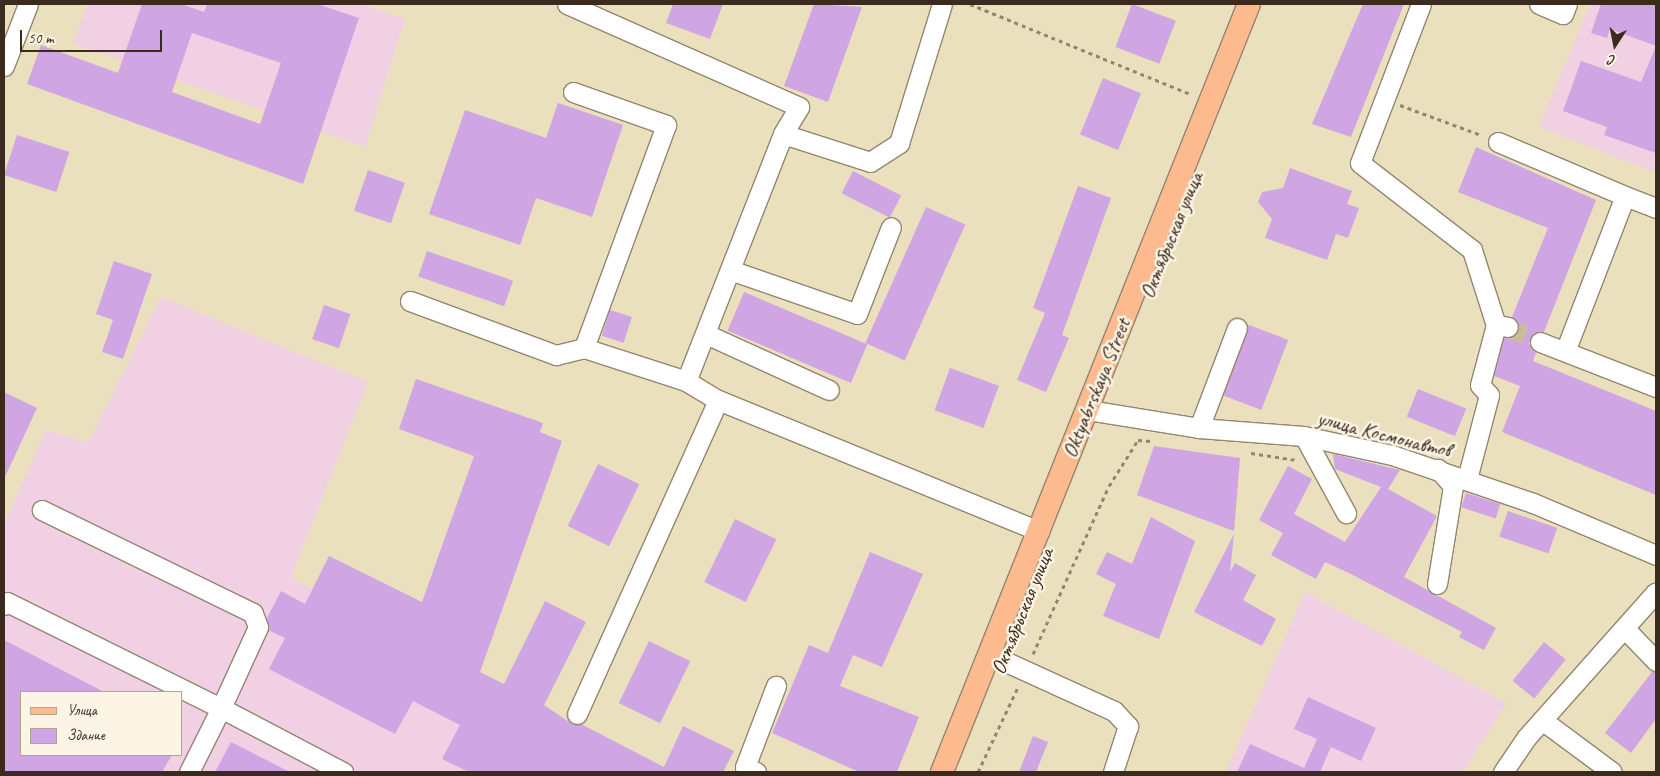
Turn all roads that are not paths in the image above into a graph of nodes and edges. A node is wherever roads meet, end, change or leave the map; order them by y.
1 (28, 4) edge
2 (567, 4) edge
3 (942, 4) edge
4 (1248, 4) edge
5 (1263, 4) edge
6 (1421, 4) edge
7 (1539, 4) edge
8 (1567, 4) edge
9 (4, 66) edge
10 (573, 92) dead end
11 (783, 134) junction
12 (1498, 142) road end
13 (1625, 196) junction
14 (1656, 208) edge
15 (891, 227) dead end
16 (730, 270) junction
17 (410, 300) dead end
18 (1237, 328) dead end
19 (706, 334) junction
20 (1540, 342) tunnel mouth
21 (584, 348) junction
22 (1566, 349) junction
23 (686, 381) junction
24 (1656, 387) edge
25 (830, 390) dead end
26 (718, 400) junction
27 (1094, 411) junction
28 (1199, 428) junction
29 (1304, 436) junction
30 (1438, 469) junction
31 (1467, 479) junction
32 (42, 510) dead end
33 (1346, 513) dead end
34 (1039, 531) junction
35 (1656, 555) edge
36 (1437, 584) dead end
37 (1656, 592) edge
38 (4, 605) edge
39 (1625, 629) junction
40 (1002, 660) junction
41 (1656, 661) edge
42 (776, 686) dead end
43 (220, 708) junction
44 (577, 714) dead end
45 (1542, 720) junction
46 (189, 772) edge
47 (343, 772) edge
48 (756, 772) edge
49 (942, 772) edge
50 (957, 772) edge
51 (1112, 772) edge
52 (1503, 772) edge
53 (1612, 772) edge

1 - 9 street
2 - 11 street
3 - 11 street
4 - 27 main road, Oktyabrskaya Street
5 - 27 main road, Октябрьская улица
6 - 31 street
7 - 8 street
10 - 21 street
11 - 16 street
12 - 13 street
13 - 14 street
13 - 22 street
15 - 16 street
16 - 19 street
17 - 21 street
18 - 28 street
19 - 23 street
19 - 25 street
20 - 22 street
21 - 23 street
22 - 24 street
23 - 26 street
26 - 34 street
26 - 44 street
27 - 28 street, улица Космонавтов
27 - 34 main road, Oktyabrskaya Street
27 - 40 main road, Октябрьская улица
28 - 29 street, улица Космонавтов
29 - 30 street, улица Космонавтов
29 - 33 street
30 - 31 street, улица Космонавтов
30 - 36 street
31 - 35 street, улица Космонавтов
32 - 43 street
34 - 49 main road, Oktyabrskaya Street
37 - 39 street
38 - 43 street
39 - 41 street
39 - 45 street
40 - 50 main road, Октябрьская улица
40 - 51 street
42 - 48 street
43 - 46 street
43 - 47 street
45 - 52 street
45 - 53 street

